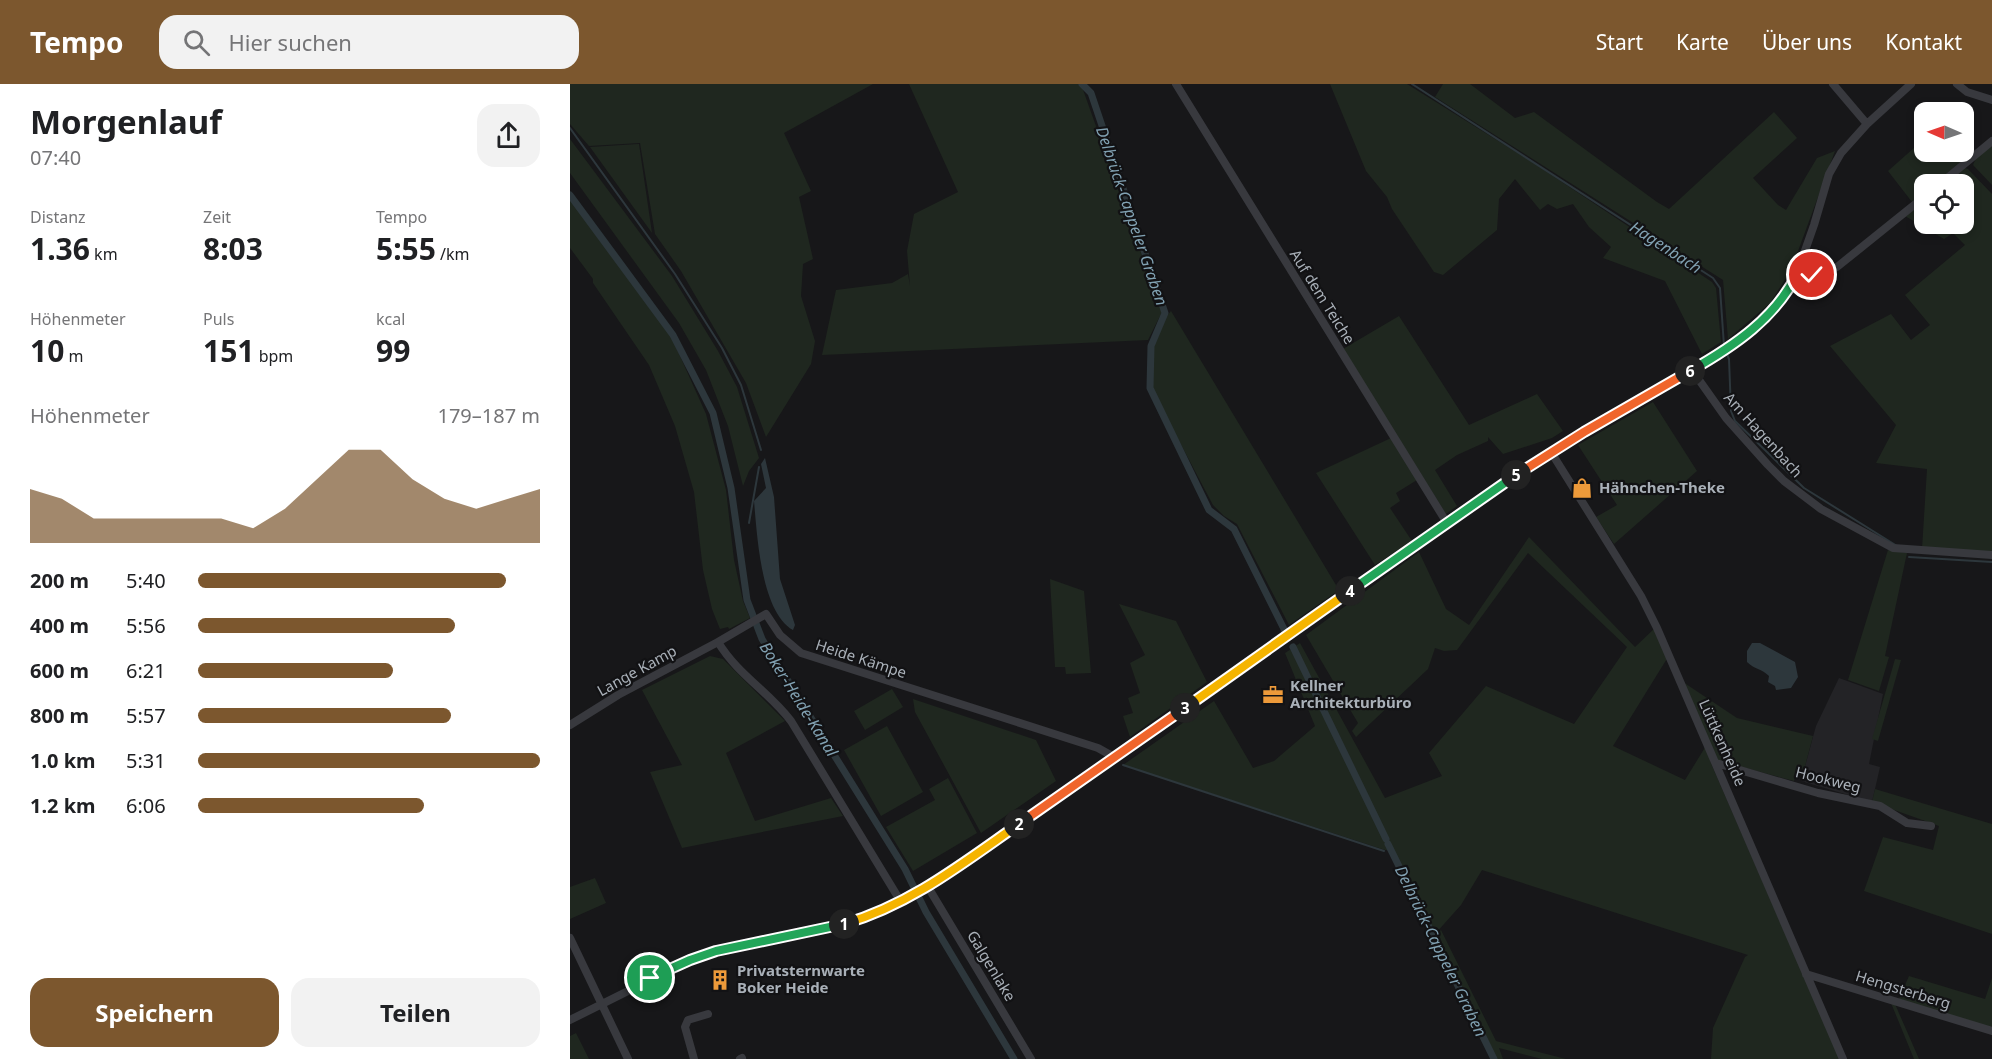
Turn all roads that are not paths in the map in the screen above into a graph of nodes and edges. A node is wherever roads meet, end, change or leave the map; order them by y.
1 (1176, 84) edge
2 (1833, 84) edge
3 (1911, 84) edge
4 (1957, 84) edge
5 (1992, 100) edge
6 (1867, 124) junction
7 (1992, 141) edge
8 (1952, 174) edge
9 (1914, 205) edge
10 (1798, 272) junction
11 (1692, 370) junction
12 (1551, 452) junction
13 (1447, 523) junction
14 (1992, 555) edge
15 (718, 642) junction
16 (570, 725) edge
17 (1114, 757) junction
18 (1716, 763) junction
19 (1931, 826) dead end
20 (928, 887) junction
21 (901, 902) junction
22 (570, 938) edge
23 (1806, 974) junction
24 (603, 1004) junction
25 (708, 1014) dead end
26 (570, 1020) edge
27 (1992, 1031) edge
28 (628, 1059) edge
29 (694, 1059) edge
30 (1031, 1059) edge
31 (1843, 1059) edge

1 - 13 street, Auf dem Teiche
2 - 6 street
3 - 6 street
4 - 5 street
6 - 10 street
7 - 8 street
9 - 10 street
10 - 11 street
11 - 12 street
11 - 14 street, Am Hagenbach
12 - 13 street
12 - 18 street, Lüttkenheide
13 - 17 street
15 - 16 street, Lange Kamp
15 - 17 street, Heide Kämpe
15 - 21 street
17 - 20 street
18 - 19 street, Hookweg
18 - 23 street, Lüttkenheide
20 - 21 street
20 - 30 street, Galgenlake
21 - 24 street
22 - 24 street
23 - 27 street, Hengsterberg
23 - 31 street, Lüttkenheide
24 - 26 street
24 - 28 street
25 - 29 street

